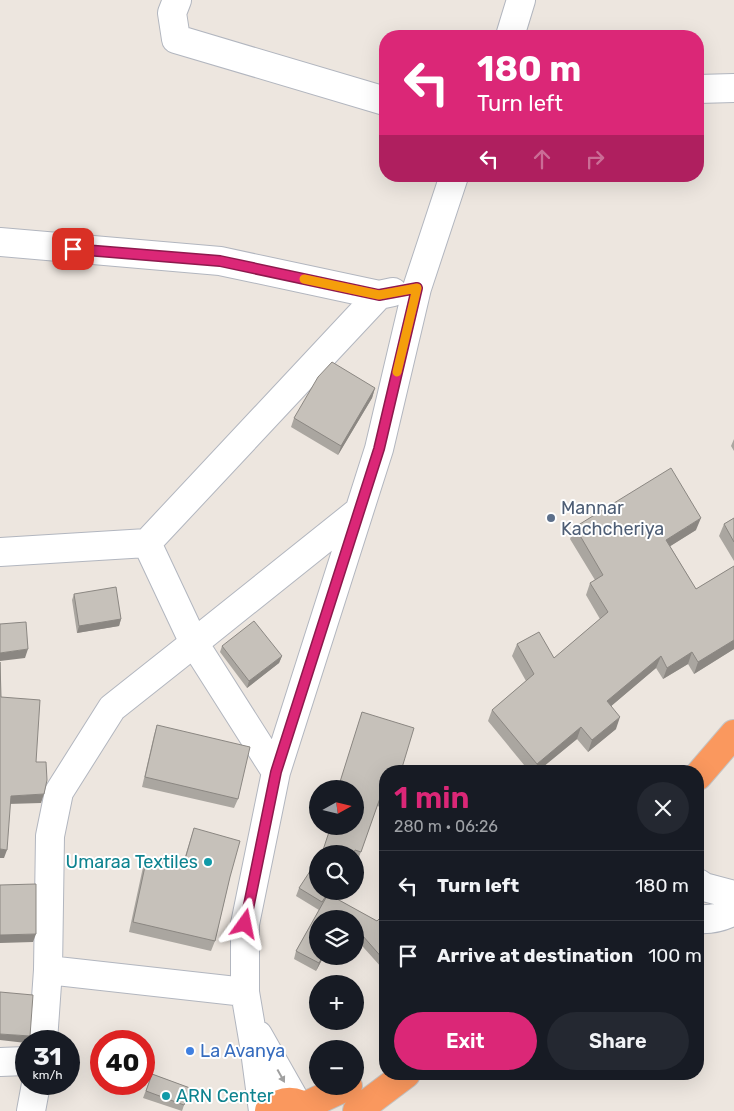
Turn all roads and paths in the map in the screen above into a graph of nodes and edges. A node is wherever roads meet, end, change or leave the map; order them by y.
1 (177, 0) edge
2 (521, 0) edge
3 (512, 30) edge
4 (734, 88) edge
5 (704, 89) edge
6 (379, 99) edge
7 (452, 182) edge
8 (0, 242) edge
9 (417, 288) junction
10 (379, 295) junction
11 (359, 511) junction
12 (146, 543) junction
13 (0, 552) edge
14 (194, 643) junction
15 (734, 734) edge
16 (704, 769) edge
17 (276, 772) junction
18 (704, 887) edge
19 (734, 895) edge
20 (734, 910) edge
21 (704, 919) edge
22 (48, 970) junction
23 (244, 992) junction
24 (250, 1020) junction
25 (44, 1030) edge
26 (15, 1061) edge
27 (0, 1062) edge
28 (379, 1073) edge
29 (364, 1079) edge
30 (398, 1080) edge
31 (34, 1095) edge
32 (328, 1095) edge
33 (304, 1106) edge
34 (31, 1111) edge
35 (248, 1111) edge
36 (262, 1111) edge
37 (269, 1111) edge
38 (357, 1111) edge

1 - 6 street
2 - 3 street
4 - 5 street
7 - 9 street
8 - 10 street
9 - 10 street
9 - 11 street
10 - 12 street
11 - 14 street
11 - 17 street
12 - 13 street
12 - 14 street
14 - 17 street
14 - 22 street
15 - 16 highway
17 - 23 street
18 - 19 street
20 - 21 street
22 - 23 street
22 - 25 street
23 - 24 street
24 -> 33 street
24 - 35 street
24 - 36 street
26 - 27 street
28 - 29 highway
30 - 38 highway
31 - 34 street
32 - 33 highway
33 - 37 highway

